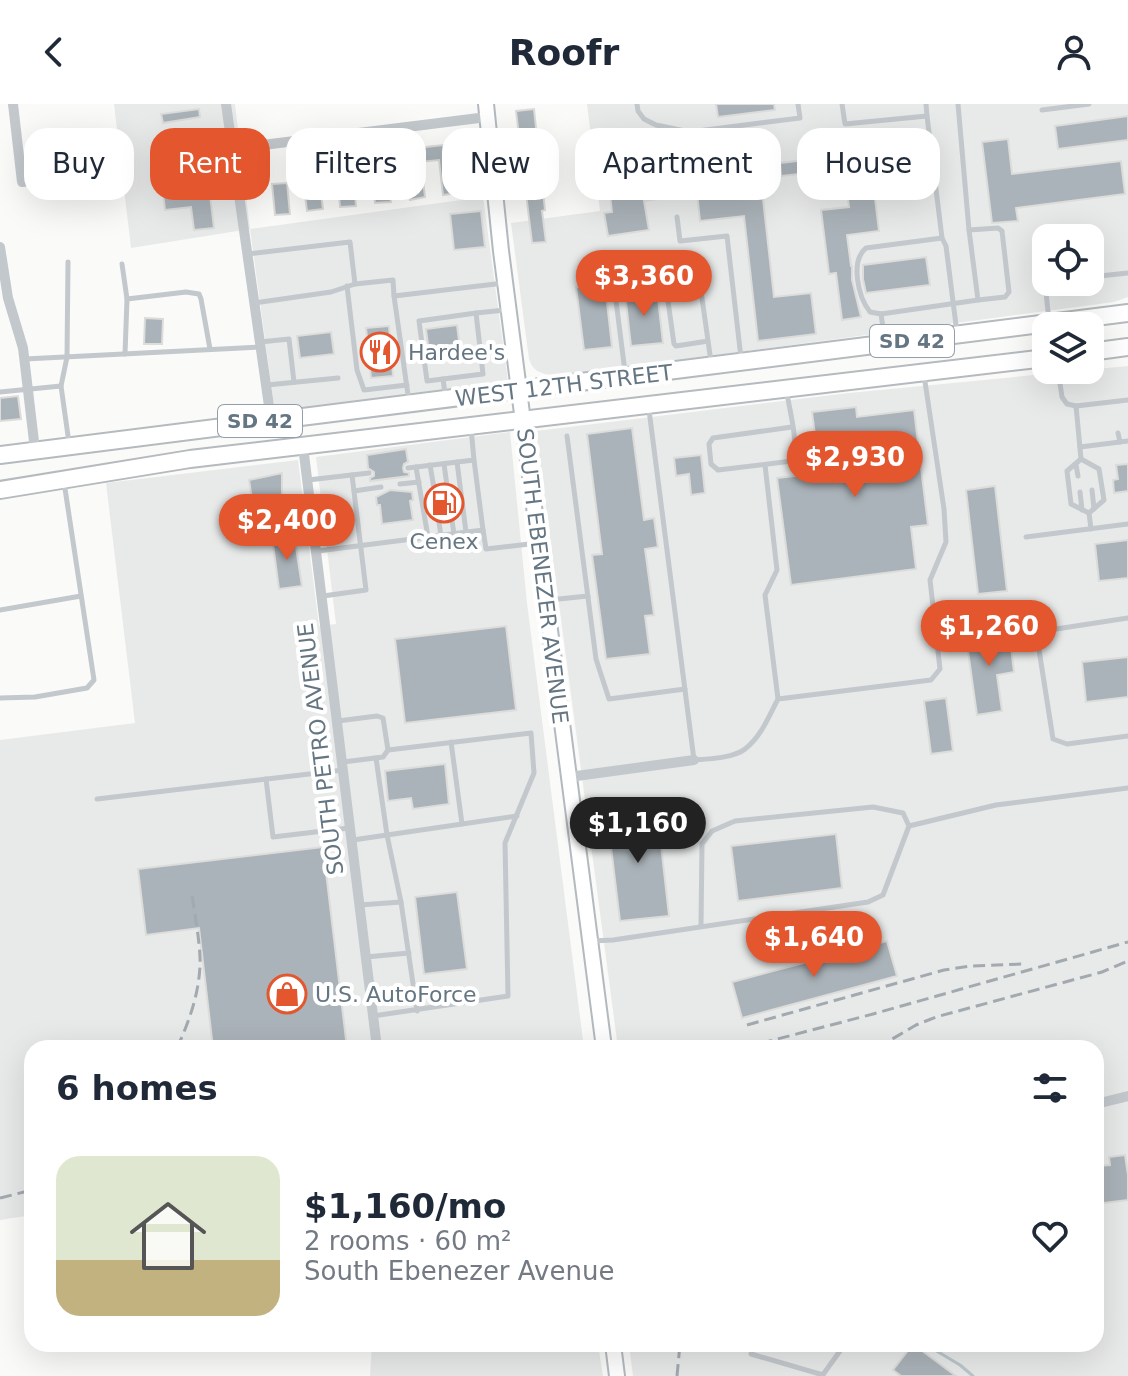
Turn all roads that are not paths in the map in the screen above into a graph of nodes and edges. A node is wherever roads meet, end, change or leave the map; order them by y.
1 (13, 104) edge
2 (226, 104) edge
3 (637, 104) edge
4 (798, 104) edge
5 (842, 104) edge
6 (926, 104) edge
7 (958, 104) edge
8 (1089, 104) edge
9 (486, 110) edge
10 (1042, 110) dead end
11 (927, 116) junction
12 (229, 128) edge
13 (270, 143) edge
14 (24, 182) edge
15 (239, 200) edge
16 (677, 217) dead end
17 (969, 230) junction
18 (942, 238) junction
19 (0, 247) edge
20 (247, 254) junction
21 (650, 257) dead end
22 (68, 262) dead end
23 (122, 264) dead end
24 (1128, 273) edge
25 (1104, 276) edge
26 (505, 283) junction
27 (355, 284) junction
28 (347, 286) junction
29 (394, 296) junction
30 (127, 299) junction
31 (978, 300) junction
32 (254, 303) junction
33 (953, 304) junction
34 (1128, 307) edge
35 (509, 310) junction
36 (476, 313) junction
37 (1128, 313) edge
38 (881, 314) junction
39 (1104, 315) edge
40 (1104, 316) edge
41 (1032, 325) edge
42 (958, 335) junction
43 (708, 341) junction
44 (260, 344) junction
45 (885, 345) junction
46 (210, 349) junction
47 (1128, 350) edge
48 (1104, 352) edge
49 (125, 354) junction
50 (67, 357) junction
51 (24, 359) junction
52 (1032, 360) edge
53 (741, 363) junction
54 (711, 367) junction
55 (924, 373) junction
56 (626, 377) junction
57 (338, 378) dead end
58 (443, 379) junction
59 (294, 382) junction
60 (1060, 384) edge
61 (266, 385) junction
62 (407, 385) junction
63 (61, 386) junction
64 (787, 388) junction
65 (28, 389) junction
66 (364, 390) junction
67 (520, 390) junction
68 (0, 392) edge
69 (445, 399) junction
70 (1128, 400) edge
71 (409, 403) junction
72 (649, 405) junction
73 (1076, 406) junction
74 (367, 408) junction
75 (271, 420) junction
76 (523, 420) junction
77 (470, 426) junction
78 (792, 427) junction
79 (1118, 433) dead end
80 (567, 436) dead end
81 (1128, 441) edge
82 (1120, 442) junction
83 (69, 445) junction
84 (303, 446) junction
85 (1080, 447) junction
86 (35, 450) junction
87 (0, 455) edge
88 (474, 460) junction
89 (457, 462) junction
90 (1079, 462) junction
91 (1088, 463) junction
92 (444, 464) junction
93 (765, 464) junction
94 (430, 465) junction
95 (416, 467) junction
96 (408, 468) dead end
97 (369, 473) dead end
98 (1090, 474) dead end
99 (352, 475) junction
100 (1078, 476) dead end
101 (63, 480) junction
102 (307, 480) junction
103 (419, 482) junction
104 (400, 484) dead end
105 (381, 487) dead end
106 (0, 490) edge
107 (1092, 490) dead end
108 (354, 491) junction
109 (1080, 492) dead end
110 (448, 493) dead end
111 (435, 494) dead end
112 (450, 507) dead end
113 (437, 509) dead end
114 (1088, 511) junction
115 (1128, 524) edge
116 (1091, 529) junction
117 (483, 530) junction
118 (466, 532) junction
119 (454, 534) junction
120 (441, 536) junction
121 (428, 537) junction
122 (1026, 537) dead end
123 (539, 542) junction
124 (361, 546) junction
125 (317, 552) junction
126 (81, 596) junction
127 (322, 596) junction
128 (588, 596) junction
129 (547, 600) junction
130 (0, 610) edge
131 (1128, 618) edge
132 (685, 689) junction
133 (0, 698) edge
134 (778, 699) junction
135 (337, 721) junction
136 (1128, 736) edge
137 (451, 742) junction
138 (388, 750) junction
139 (376, 758) junction
140 (694, 760) junction
141 (342, 766) junction
142 (569, 777) junction
143 (266, 779) junction
144 (1128, 788) edge
145 (97, 799) dead end
146 (517, 816) junction
147 (462, 824) junction
148 (909, 826) junction
149 (350, 828) junction
150 (387, 835) junction
151 (352, 840) junction
152 (401, 902) junction
153 (359, 905) junction
154 (701, 925) junction
155 (590, 941) junction
156 (409, 953) junction
157 (365, 957) junction
158 (417, 1011) junction
159 (373, 1016) junction
160 (376, 1040) edge
161 (603, 1040) edge
162 (1128, 1096) edge
163 (1104, 1102) edge
164 (614, 1352) edge
165 (751, 1352) edge
166 (839, 1352) edge
167 (822, 1375) edge
168 (617, 1376) edge

1 - 14 street
2 - 12 street
3 - 4 lane
5 - 11 lane
6 - 11 lane
7 - 17 lane
8 - 10 lane
9 - 13 street
9 - 26 street, SOUTH EBENEZER AVENUE
11 - 18 lane
15 - 20 street
16 - 53 lane
17 - 31 lane
17 - 31 lane
18 - 33 lane
18 - 38 lane
19 - 51 street
20 - 27 lane
20 - 32 street
21 - 56 lane
22 - 50 lane
23 - 30 lane
24 - 25 lane
26 - 29 lane
26 - 35 street, SOUTH EBENEZER AVENUE
27 - 28 lane
27 - 29 lane
28 - 32 lane
28 - 66 lane
29 - 62 lane
30 - 46 lane
30 - 49 lane
31 - 33 lane
32 - 44 street
33 - 38 lane
33 - 42 lane
34 - 39 main road
35 - 36 lane
35 - 67 street, SOUTH EBENEZER AVENUE
36 - 58 lane
36 - 58 lane
37 - 40 main road, WEST 12TH STREET / SD 42
38 - 45 lane
41 - 42 main road, WEST 12TH STREET / SD 42
42 - 45 main road, WEST 12TH STREET / SD 42
43 - 43 lane
43 - 54 lane
44 - 46 lane
44 - 59 lane
44 - 61 street
45 - 53 main road, WEST 12TH STREET / SD 42
46 - 49 lane
47 - 48 main road
49 - 50 lane
50 - 51 lane
50 - 63 lane
51 - 65 street
52 - 55 main road, WEST 12TH STREET / SD 42
53 - 54 main road, WEST 12TH STREET / SD 42
54 - 56 main road, WEST 12TH STREET / SD 42
55 - 64 main road, WEST 12TH STREET / SD 42
55 - 134 lane
56 - 67 main road, WEST 12TH STREET / SD 42
57 - 59 lane
58 - 69 lane
59 - 61 lane
60 - 73 lane
61 - 75 street
62 - 66 lane
62 - 71 lane
63 - 65 lane
63 - 83 lane
64 - 72 main road, WEST 12TH STREET / SD 42
64 - 78 lane
65 - 68 lane
65 - 86 street
66 - 74 lane
67 - 69 main road, WEST 12TH STREET / SD 42
67 - 76 street, SOUTH EBENEZER AVENUE
69 - 71 main road, WEST 12TH STREET / SD 42
70 - 73 lane
71 - 74 main road, WEST 12TH STREET / SD 42
72 - 76 main road, WEST 12TH STREET / SD 42
72 - 132 lane
73 - 85 lane
74 - 75 main road, WEST 12TH STREET / SD 42
75 - 83 main road, WEST 12TH STREET / SD 42
76 - 77 main road, WEST 12TH STREET / SD 42
76 - 123 street, SOUTH EBENEZER AVENUE
77 - 84 main road, WEST 12TH STREET / SD 42
77 - 88 lane
78 - 93 lane
78 - 93 lane
79 - 82 lane
80 - 128 lane
81 - 82 lane
82 - 85 lane
83 - 86 main road, WEST 12TH STREET / SD 42
84 - 101 main road, WEST 12TH STREET / SD 42
84 - 102 street, SOUTH PETRO AVENUE
85 - 90 lane
86 - 87 main road, WEST 12TH STREET / SD 42
88 - 89 lane
88 - 117 lane
89 - 92 lane
89 - 118 lane
90 - 91 lane
90 - 100 lane
90 - 114 lane
91 - 98 lane
91 - 114 lane
92 - 94 lane
92 - 110 lane
93 - 134 lane
94 - 95 lane
94 - 111 lane
95 - 96 lane
95 - 103 lane
97 - 99 lane
99 - 102 lane
99 - 108 lane
101 - 106 main road, WEST 12TH STREET / SD 42
101 - 126 lane
102 - 125 street, SOUTH PETRO AVENUE
103 - 104 lane
103 - 121 lane
105 - 108 lane
107 - 114 lane
108 - 124 lane
109 - 114 lane
112 - 119 lane
113 - 120 lane
114 - 116 lane
115 - 116 lane
116 - 122 lane
117 - 118 lane
117 - 123 lane
118 - 119 lane
119 - 120 lane
120 - 121 lane
121 - 124 lane
123 - 129 street, SOUTH EBENEZER AVENUE
124 - 125 lane
124 - 127 lane
125 - 127 street, SOUTH PETRO AVENUE
126 - 130 lane
126 - 133 lane
127 - 135 street, SOUTH PETRO AVENUE
128 - 129 lane
128 - 132 lane
129 - 142 street, SOUTH EBENEZER AVENUE
131 - 136 lane
132 - 140 lane
134 - 140 lane
135 - 138 lane
135 - 141 street, SOUTH PETRO AVENUE
137 - 138 lane
137 - 146 lane
137 - 147 lane
138 - 139 lane
139 - 141 lane
139 - 150 lane
140 - 142 street
141 - 143 lane
141 - 149 street, SOUTH PETRO AVENUE
142 - 155 street, SOUTH EBENEZER AVENUE
143 - 145 lane
143 - 149 lane
144 - 148 lane
146 - 147 lane
146 - 158 lane
147 - 150 lane
148 - 154 lane
148 - 154 lane
149 - 151 street, SOUTH PETRO AVENUE
150 - 151 lane
150 - 152 lane
151 - 153 street, SOUTH PETRO AVENUE
152 - 153 lane
152 - 156 lane
153 - 157 street, SOUTH PETRO AVENUE
154 - 155 lane
155 - 161 street, SOUTH EBENEZER AVENUE
156 - 157 lane
156 - 158 lane
157 - 159 street, SOUTH PETRO AVENUE
158 - 159 lane
159 - 160 street, SOUTH PETRO AVENUE
162 - 163 street
164 - 168 street
165 - 167 lane
166 - 167 lane

